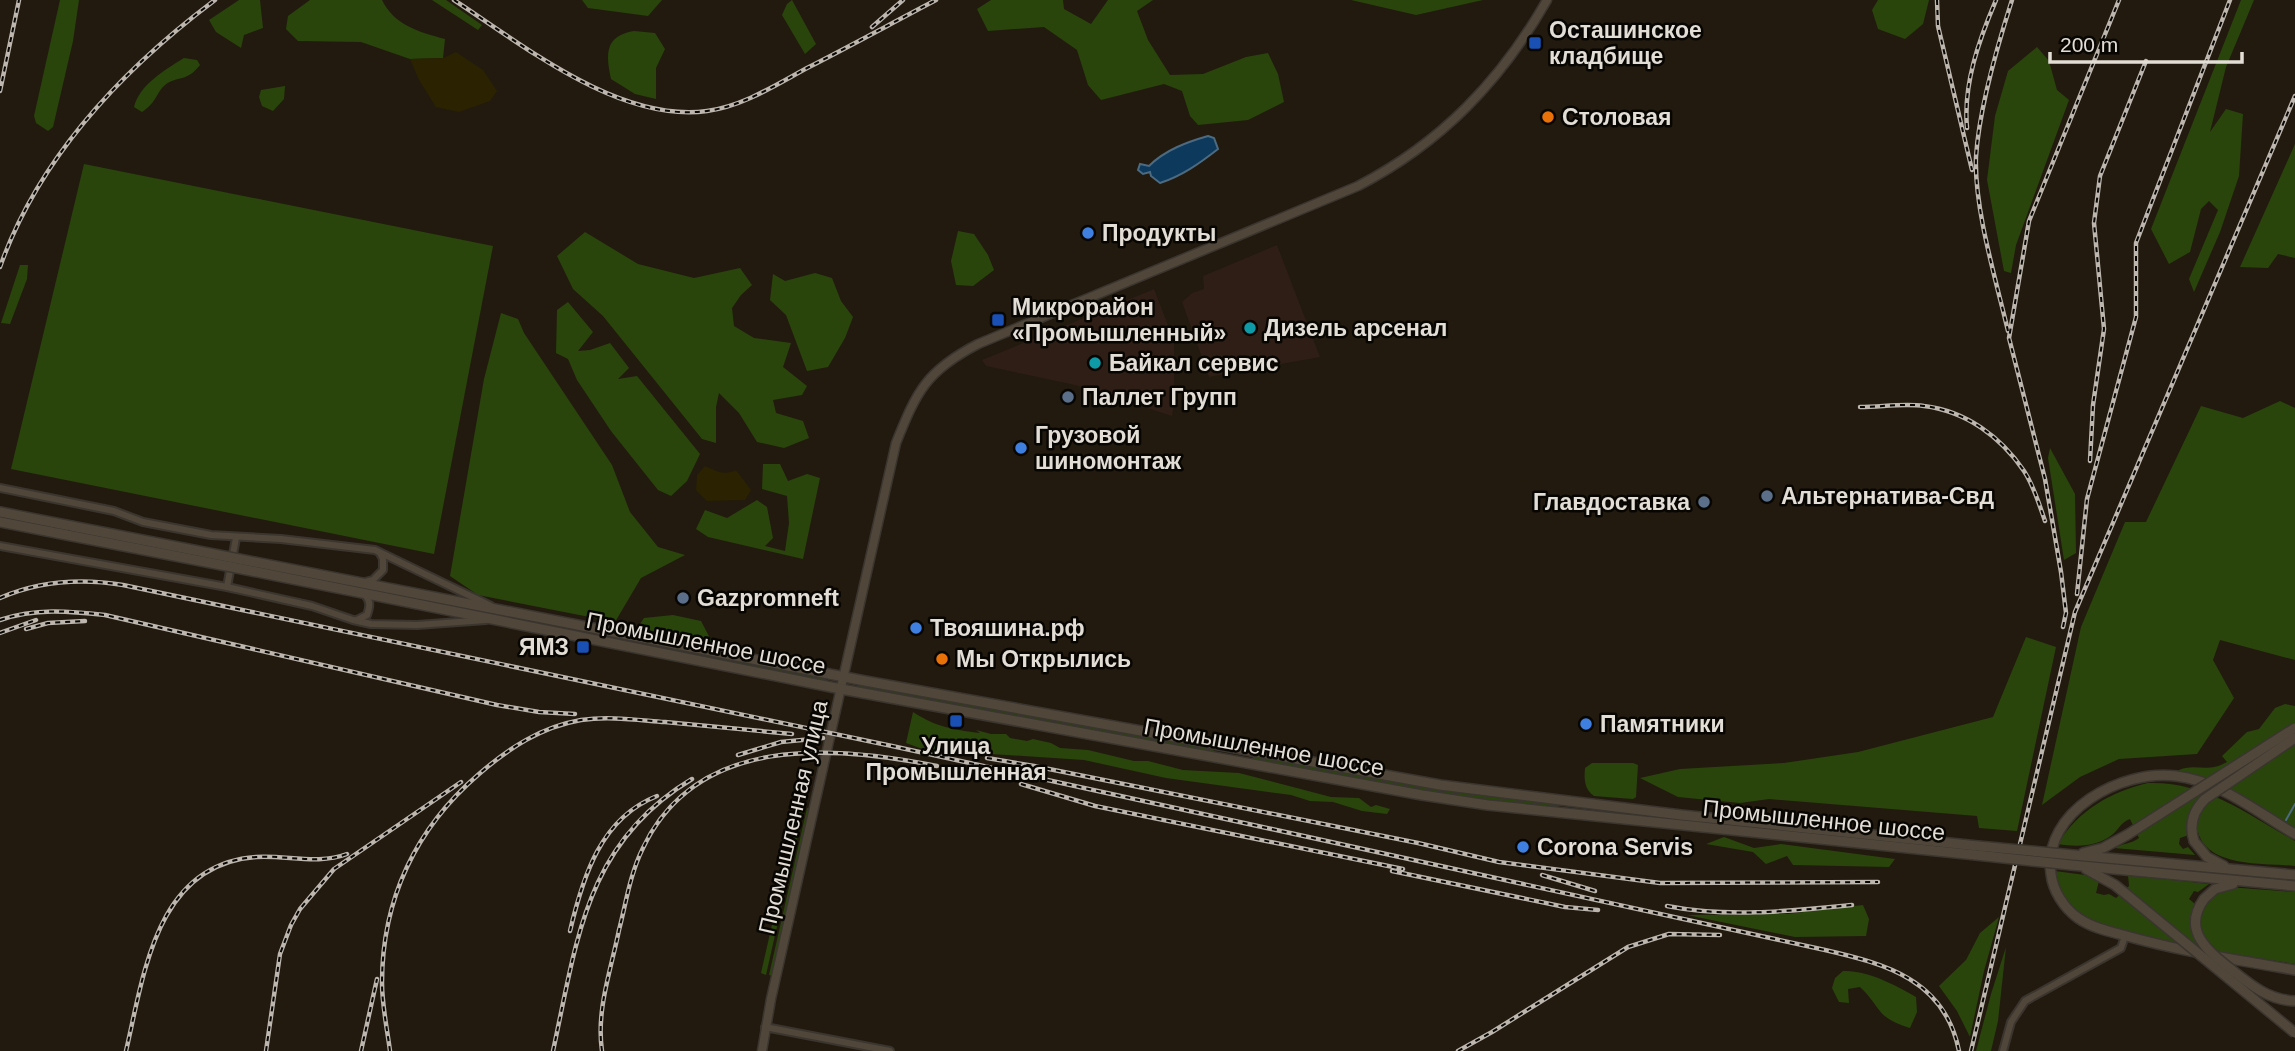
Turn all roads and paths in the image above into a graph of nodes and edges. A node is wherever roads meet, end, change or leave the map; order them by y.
1 (1547, 0) edge
2 (0, 488) edge
3 (0, 512) edge
4 (0, 522) edge
5 (236, 538) junction
6 (0, 546) edge
7 (375, 550) junction
8 (238, 564) junction
9 (364, 582) junction
10 (227, 587) junction
11 (363, 593) junction
12 (493, 607) junction
13 (353, 620) junction
14 (492, 620) junction
15 (844, 677) junction
16 (841, 689) junction
17 (2295, 728) edge
18 (2295, 738) edge
19 (1229, 747) junction
20 (1227, 760) junction
21 (1578, 802) junction
22 (1576, 814) junction
23 (2295, 834) edge
24 (1977, 850) junction
25 (2072, 860) junction
26 (2236, 870) junction
27 (2295, 875) edge
28 (2256, 883) junction
29 (2295, 886) edge
30 (2125, 936) junction
31 (2295, 970) edge
32 (2295, 1002) edge
33 (765, 1027) junction
34 (2295, 1034) edge
35 (762, 1051) edge
36 (888, 1051) edge
37 (2003, 1051) edge

1 - 15 street, Промышленная улица
2 - 5 street
3 - 8 main road, bridge
4 - 8 main road, bridge
5 - 7 street
5 - 10 street
6 - 10 street
7 - 9 street
7 - 12 street
8 - 9 main road, Промышленное шоссе
8 - 11 main road, Промышленное шоссе
9 - 12 main road, Промышленное шоссе
10 - 13 street
11 - 13 street
11 - 14 main road, Промышленное шоссе
12 - 15 main road, Промышленное шоссе
13 - 14 street
14 - 16 main road, Промышленное шоссе
15 - 16 street, Промышленная улица
15 - 19 main road, Промышленное шоссе
16 - 20 main road, Промышленное шоссе
16 - 33 street, Промышленная улица
17 - 25 main road, bridge
18 - 26 main road, bridge
19 - 20 main road
19 - 21 main road, Промышленное шоссе
20 - 22 main road, Промышленное шоссе
21 - 22 main road
21 - 24 main road, Промышленное шоссе
22 - 24 main road, Промышленное шоссе
23 - 30 main road
24 - 25 main road, Промышленное шоссе, bridge
25 - 26 main road, Промышленное шоссе
25 - 28 main road, Промышленное шоссе
25 - 34 main road, bridge
26 - 27 main road, Промышленное шоссе
28 - 29 main road, Промышленное шоссе
28 - 32 main road, bridge
30 - 31 main road
30 - 37 street
33 - 35 street, Промышленная улица
33 - 36 street

